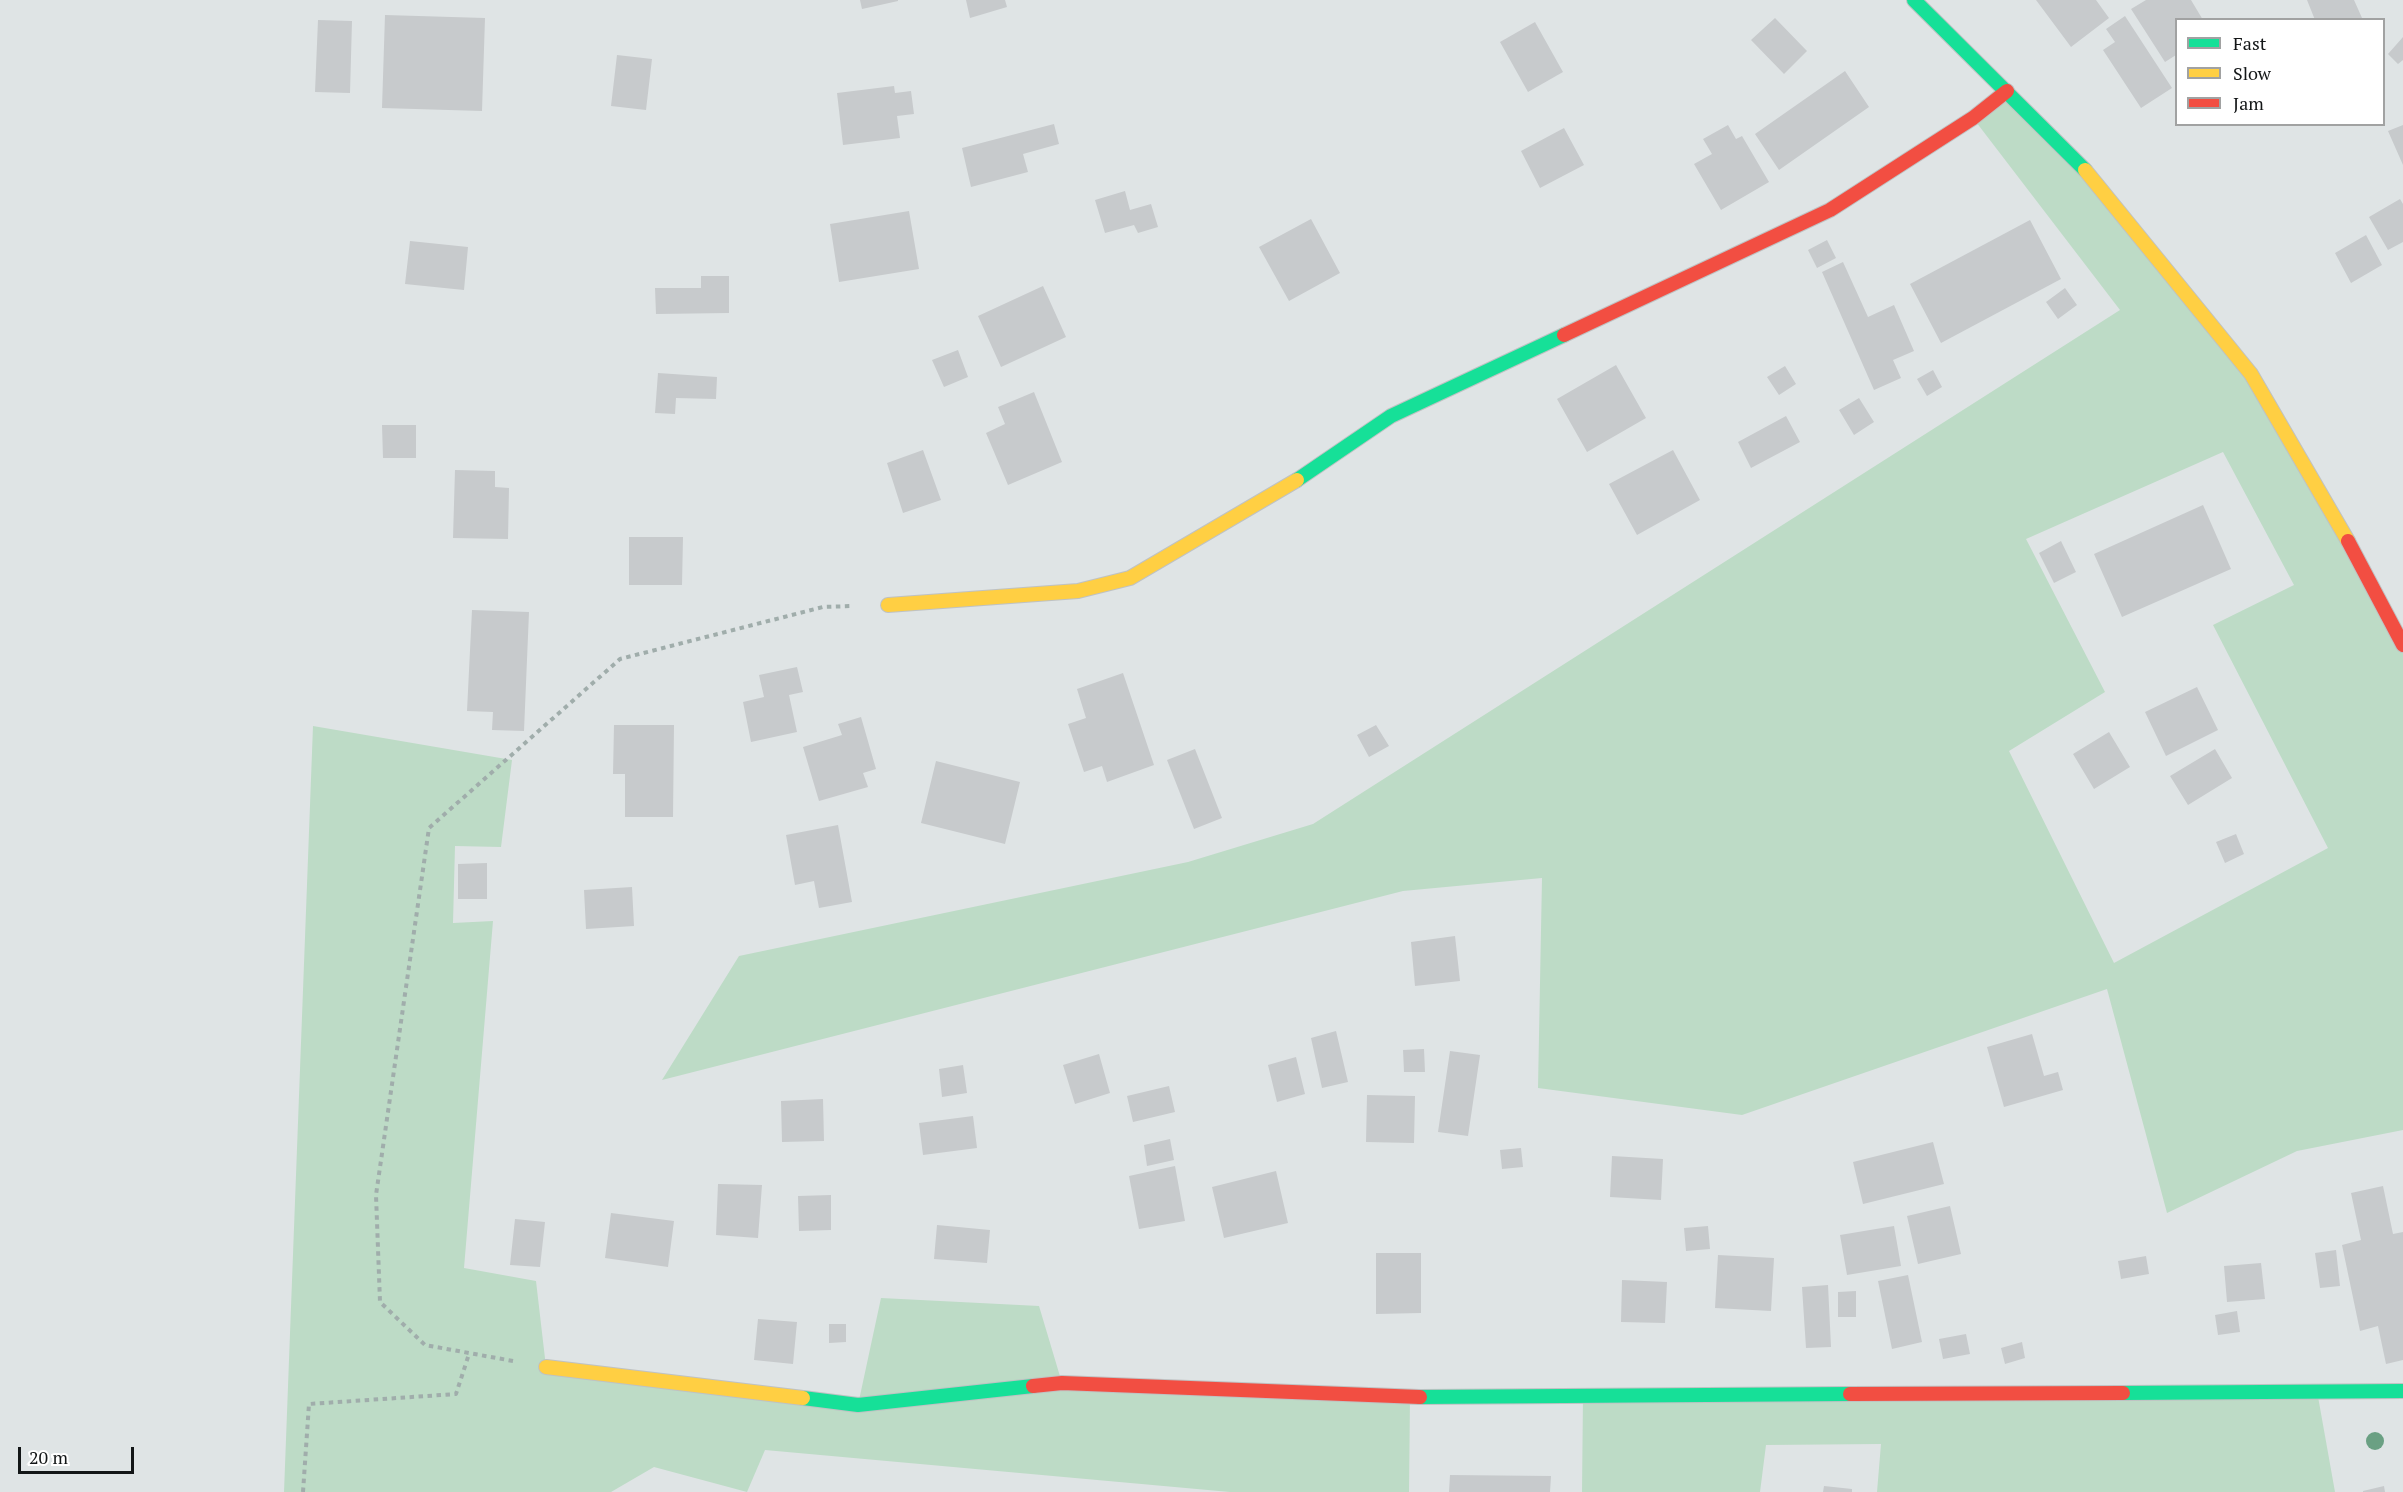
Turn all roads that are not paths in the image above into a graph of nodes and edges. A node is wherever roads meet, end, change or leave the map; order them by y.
1 (1914, 0) edge
2 (2007, 91) junction
3 (888, 605) road end
4 (2403, 645) edge
5 (546, 1366) road end
6 (2403, 1391) edge

1 - 2 street
2 - 3 street
2 - 4 street
5 - 6 street

